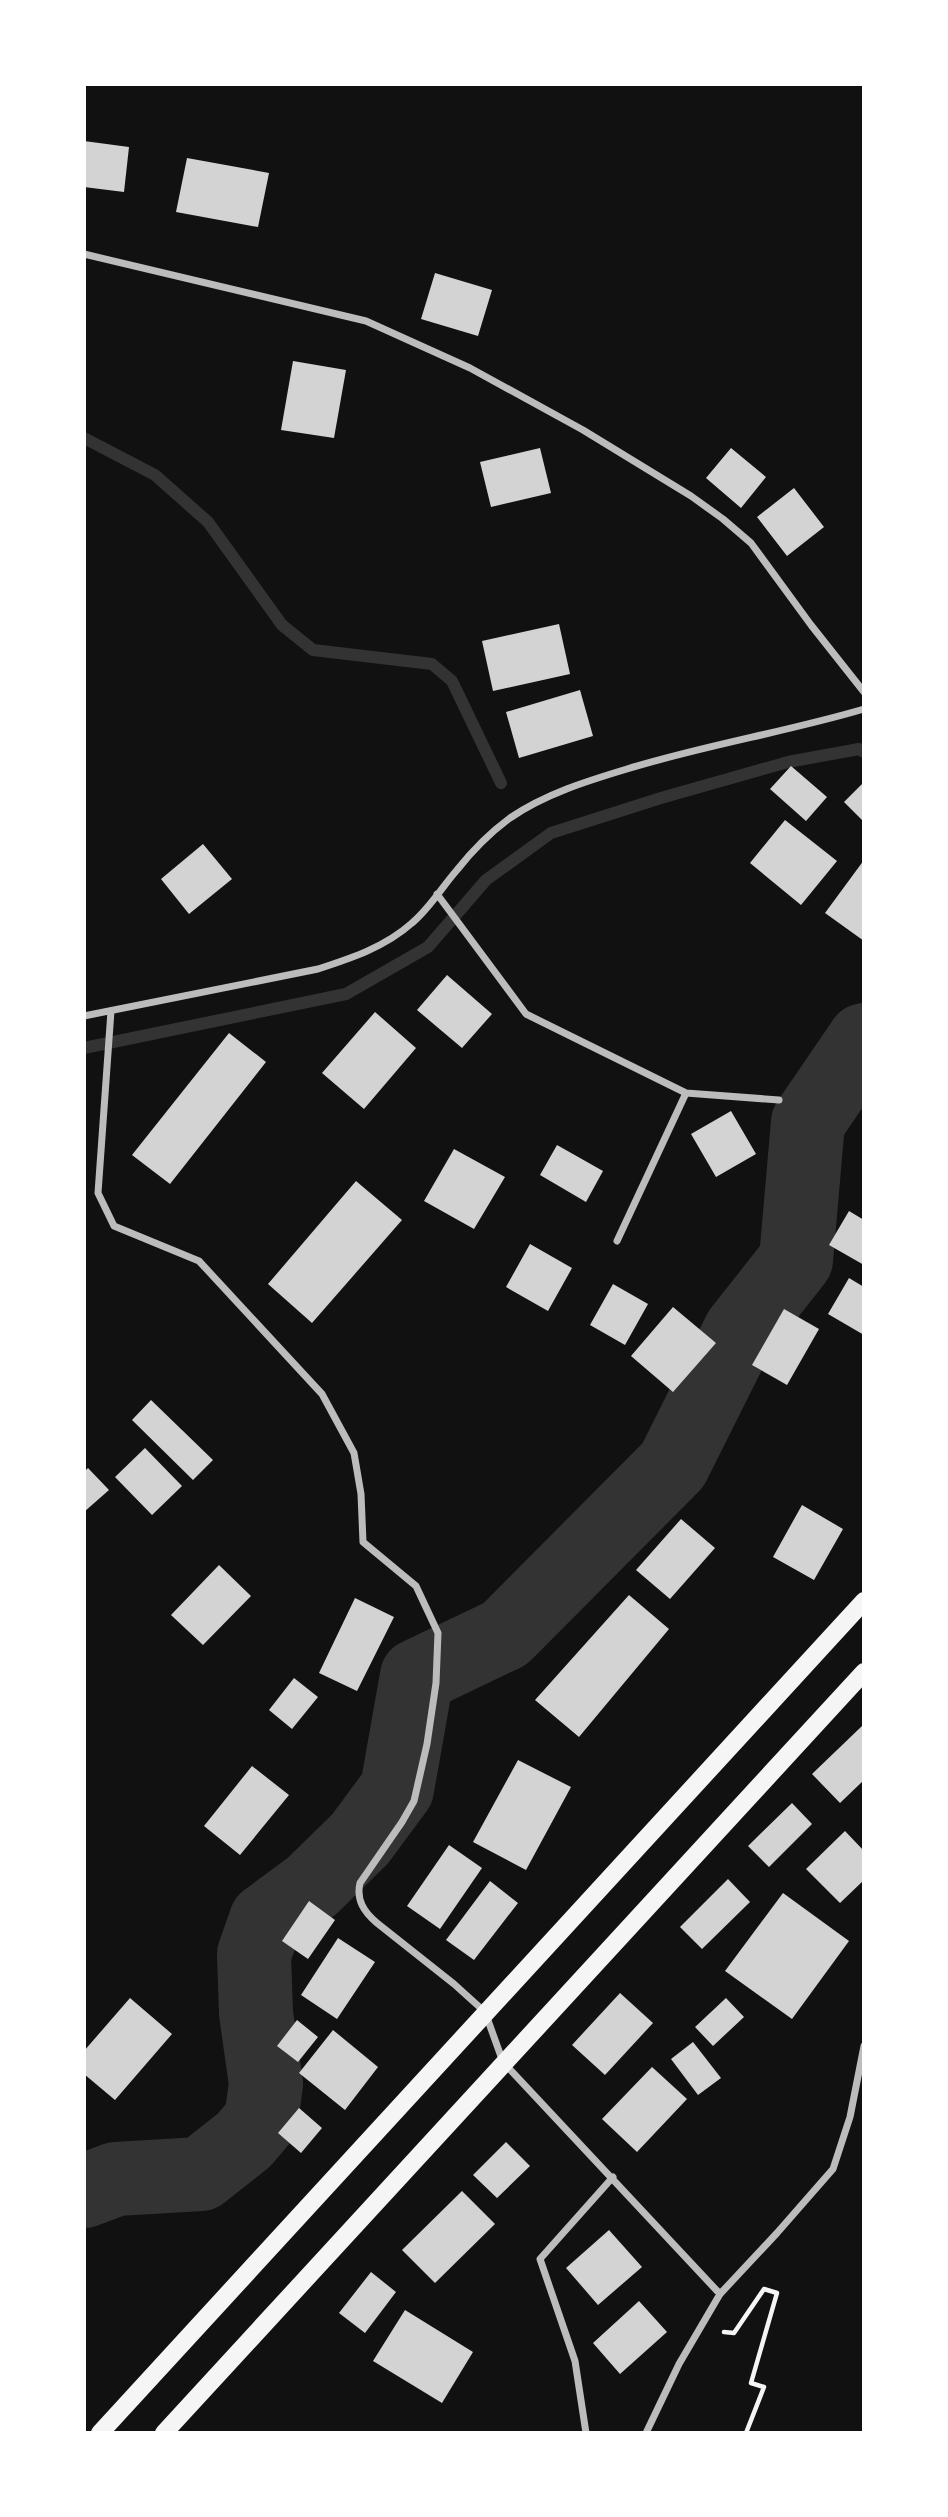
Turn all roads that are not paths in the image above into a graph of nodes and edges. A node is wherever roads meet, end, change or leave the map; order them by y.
1 (84, 254) edge
2 (864, 692) edge
3 (864, 709) edge
4 (439, 896) junction
5 (111, 1013) junction
6 (84, 1016) edge
7 (686, 1093) junction
8 (779, 1100) dead end
9 (617, 1241) dead end
10 (864, 1601) edge
11 (864, 1672) edge
12 (485, 2012) junction
13 (864, 2046) edge
14 (503, 2062) junction
15 (613, 2177) junction
16 (720, 2294) junction
17 (100, 2433) edge
18 (164, 2433) edge
19 (586, 2433) edge
20 (646, 2433) edge

1 - 2 street
3 - 4 street
4 - 5 street
4 - 7 street
5 - 6 street
5 - 12 street
7 - 8 street
7 - 9 street
10 - 12 main road
11 - 14 main road
12 - 14 street
12 - 17 main road
13 - 16 street
14 - 15 street
14 - 18 main road
15 - 16 street
15 - 19 street
16 - 20 street

